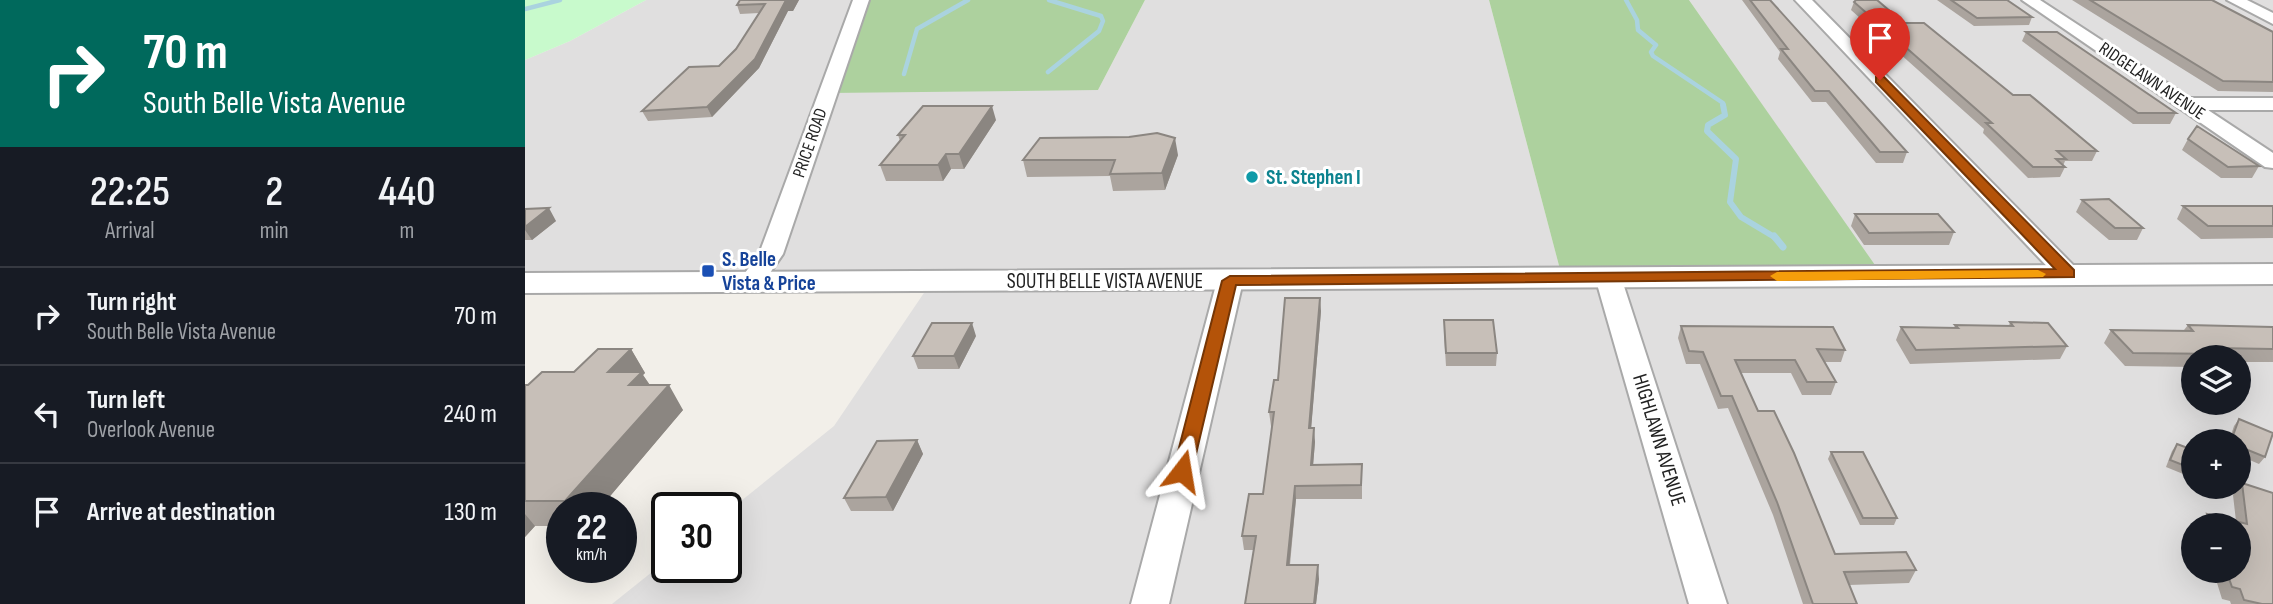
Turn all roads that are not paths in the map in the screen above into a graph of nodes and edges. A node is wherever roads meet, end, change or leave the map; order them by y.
1 (861, 0) edge
2 (1803, 0) edge
3 (2030, 0) edge
4 (2235, 0) edge
5 (2273, 19) edge
6 (2186, 104) junction
7 (2273, 104) edge
8 (2273, 162) edge
9 (2068, 274) junction
10 (2273, 274) edge
11 (1608, 277) junction
12 (752, 281) junction
13 (1230, 281) junction
14 (525, 283) edge
15 (1150, 604) edge
16 (1708, 604) edge

1 - 12 street, PRICE ROAD
2 - 9 street
3 - 6 street, RIDGELAWN AVENUE
4 - 5 street
6 - 7 street
6 - 8 street, RIDGELAWN AVENUE
9 - 10 street, SOUTH BELLE VISTA AVENUE
9 - 11 street, SOUTH BELLE VISTA AVENUE
11 - 13 street, SOUTH BELLE VISTA AVENUE
11 - 16 street, HIGHLAWN AVENUE
12 - 13 street, SOUTH BELLE VISTA AVENUE
12 - 14 street, SOUTH BELLE VISTA AVENUE
13 - 15 street

